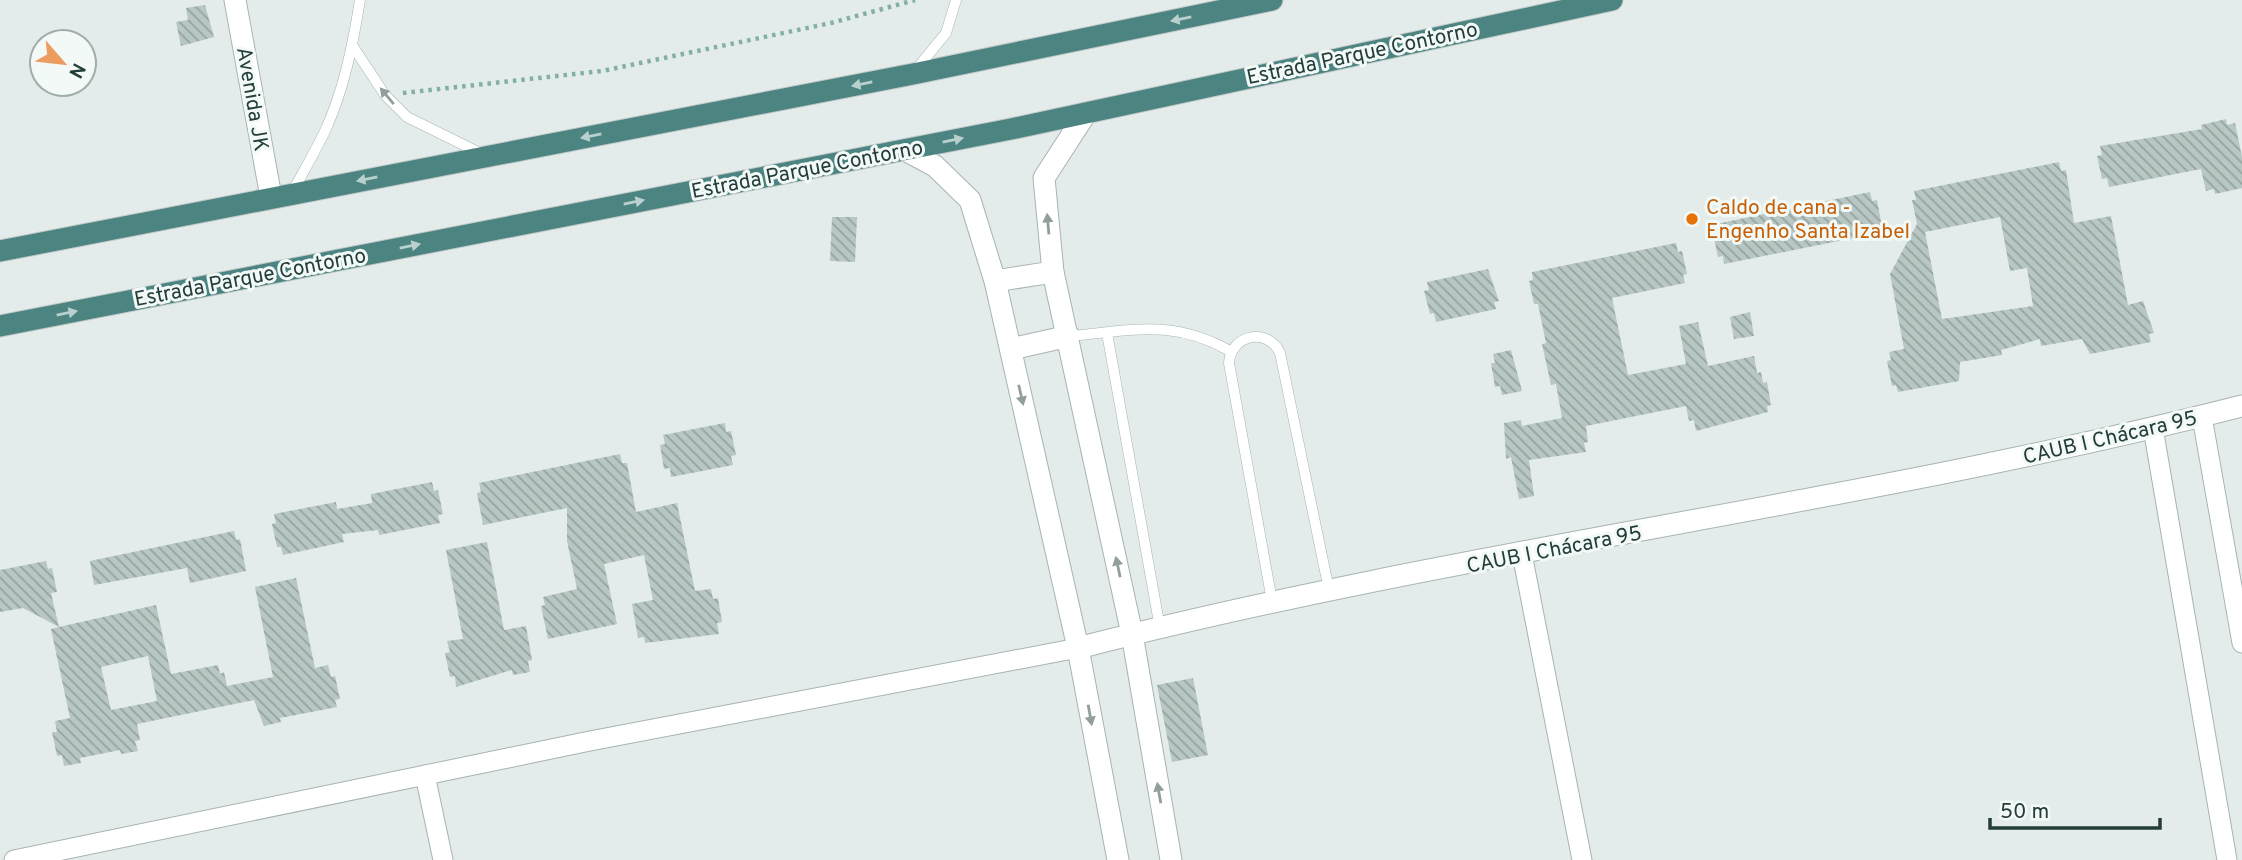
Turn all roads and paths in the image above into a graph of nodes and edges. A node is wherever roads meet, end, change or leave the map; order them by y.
1 (235, 0) edge
2 (360, 0) edge
3 (915, 0) edge
4 (956, 0) edge
5 (1272, 0) edge
6 (1612, 0) edge
7 (352, 45) junction
8 (913, 74) junction
9 (385, 95) junction
10 (1086, 113) junction
11 (905, 150) junction
12 (486, 156) junction
13 (281, 195) junction
14 (0, 251) edge
15 (1053, 272) junction
16 (995, 281) junction
17 (0, 326) edge
18 (1107, 333) junction
19 (1069, 336) junction
20 (1011, 349) junction
21 (1230, 351) junction
22 (2242, 406) edge
23 (2202, 416) junction
24 (2154, 428) junction
25 (1522, 554) junction
26 (1329, 591) junction
27 (1272, 601) junction
28 (1160, 629) junction
29 (1132, 634) junction
30 (2242, 643) edge
31 (1078, 648) junction
32 (425, 775) junction
33 (13, 860) edge
34 (443, 860) edge
35 (1118, 860) edge
36 (1171, 860) edge
37 (1582, 860) edge
38 (2227, 860) edge

1 - 13 street, Avenida JK
2 - 7 lane
3 - 9 path
4 - 8 lane
5 -> 8 highway
6 - 10 highway, Estrada Parque Contorno
7 - 9 lane
7 - 13 lane
8 -> 12 highway
9 - 12 lane
11 -> 10 highway, Estrada Parque Contorno
15 -> 10 street
11 - 16 street
17 -> 11 highway, Estrada Parque Contorno
12 -> 13 highway
13 - 14 highway
15 - 16 street
15 - 19 street
16 - 20 street
18 - 19 lane
18 - 21 lane
18 - 28 lane
19 - 20 street
29 -> 19 street
20 -> 31 street
21 - 26 lane
21 - 27 lane
22 - 23 street, CAUB I Chácara 95
23 - 24 street, CAUB I Chácara 95
23 - 30 street
24 - 25 street, CAUB I Chácara 95
24 - 38 street
25 - 26 street, CAUB I Chácara 95
25 - 37 street
26 - 27 street, CAUB I Chácara 95
27 - 28 street, CAUB I Chácara 95
28 - 29 street, CAUB I Chácara 95
29 - 31 street, CAUB I Chácara 95
36 -> 29 street
31 - 32 street
31 -> 35 street
32 - 33 street
32 - 34 street

